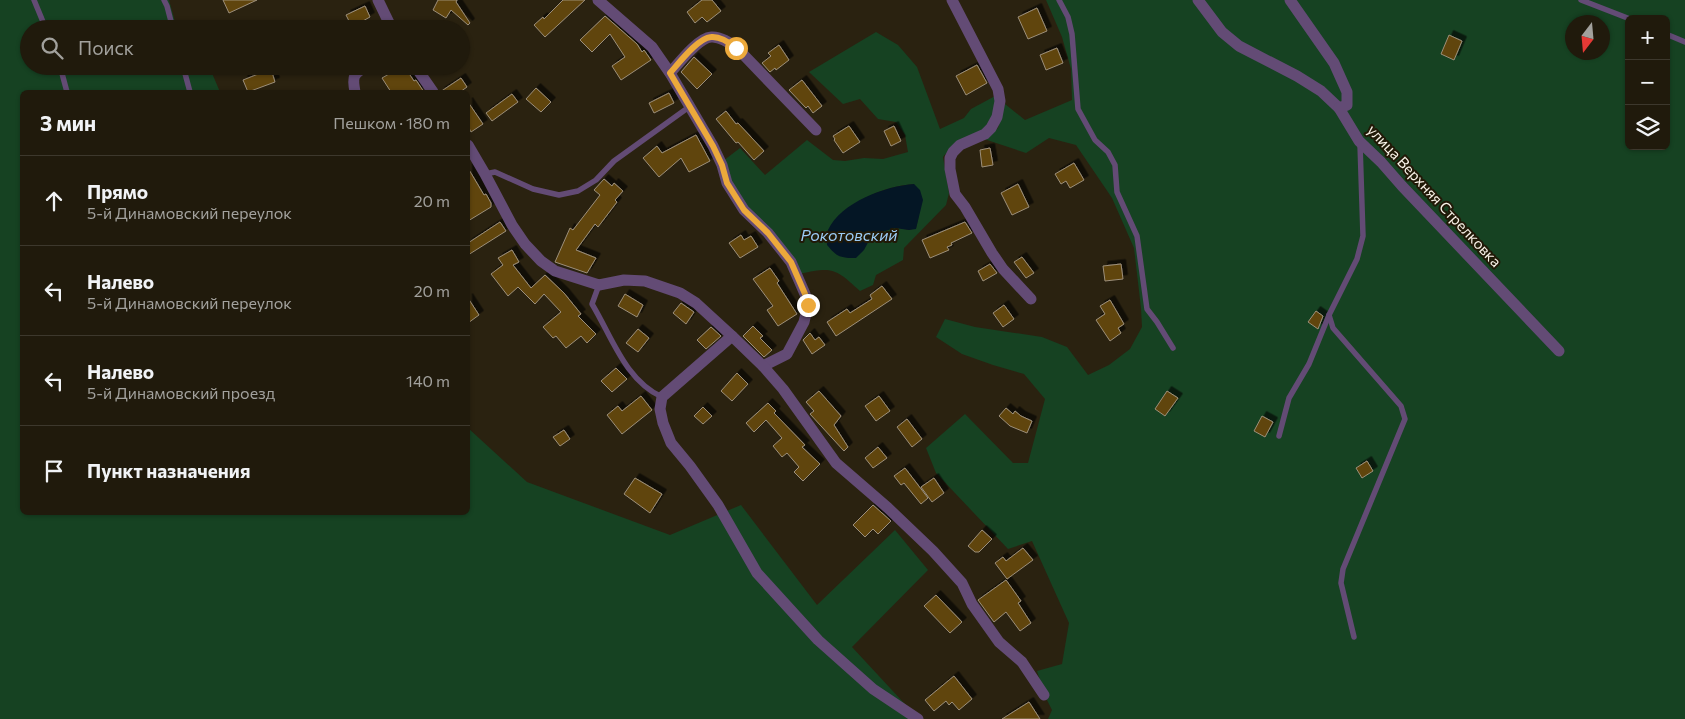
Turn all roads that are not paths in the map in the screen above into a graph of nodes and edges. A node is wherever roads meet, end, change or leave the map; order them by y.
1 (34, 0) edge
2 (164, 0) edge
3 (378, 0) edge
4 (598, 0) edge
5 (952, 0) edge
6 (1059, 0) edge
7 (1198, 0) edge
8 (1290, 0) edge
9 (1581, 0) edge
10 (1625, 17) edge
11 (42, 20) edge
12 (171, 20) edge
13 (388, 20) edge
14 (1670, 36) edge
15 (1685, 42) edge
16 (670, 73) junction
17 (62, 75) edge
18 (185, 75) edge
19 (354, 75) edge
20 (421, 75) edge
21 (66, 90) edge
22 (189, 90) edge
23 (355, 90) edge
24 (432, 90) edge
25 (689, 107) junction
26 (1339, 108) junction
27 (816, 130) dead end
28 (1359, 142) junction
29 (470, 148) edge
30 (486, 174) junction
31 (599, 285) junction
32 (1031, 299) dead end
33 (1329, 315) junction
34 (732, 336) junction
35 (1173, 348) dead end
36 (1559, 351) dead end
37 (763, 366) junction
38 (662, 397) junction
39 (1279, 436) dead end
40 (1354, 637) dead end
41 (1044, 695) dead end
42 (918, 719) edge

1 - 11 lane
2 - 12 lane
3 - 13 street
4 - 16 street
5 - 32 street
6 - 35 lane
7 - 26 street, улица Верхняя Стрелковка
8 - 26 street
9 - 10 lane
14 - 15 lane
16 - 25 street
16 - 27 street
17 - 21 lane
18 - 22 lane
19 - 23 street
20 - 24 street
25 - 30 lane
25 - 37 street
26 - 28 street, улица Верхняя Стрелковка
28 - 33 lane
28 - 36 street, улица Верхняя Стрелковка
29 - 30 street
30 - 31 street
31 - 34 street
31 - 38 lane
33 - 39 lane
33 - 40 lane
34 - 37 street
34 - 38 street
37 - 41 street
38 - 42 street

